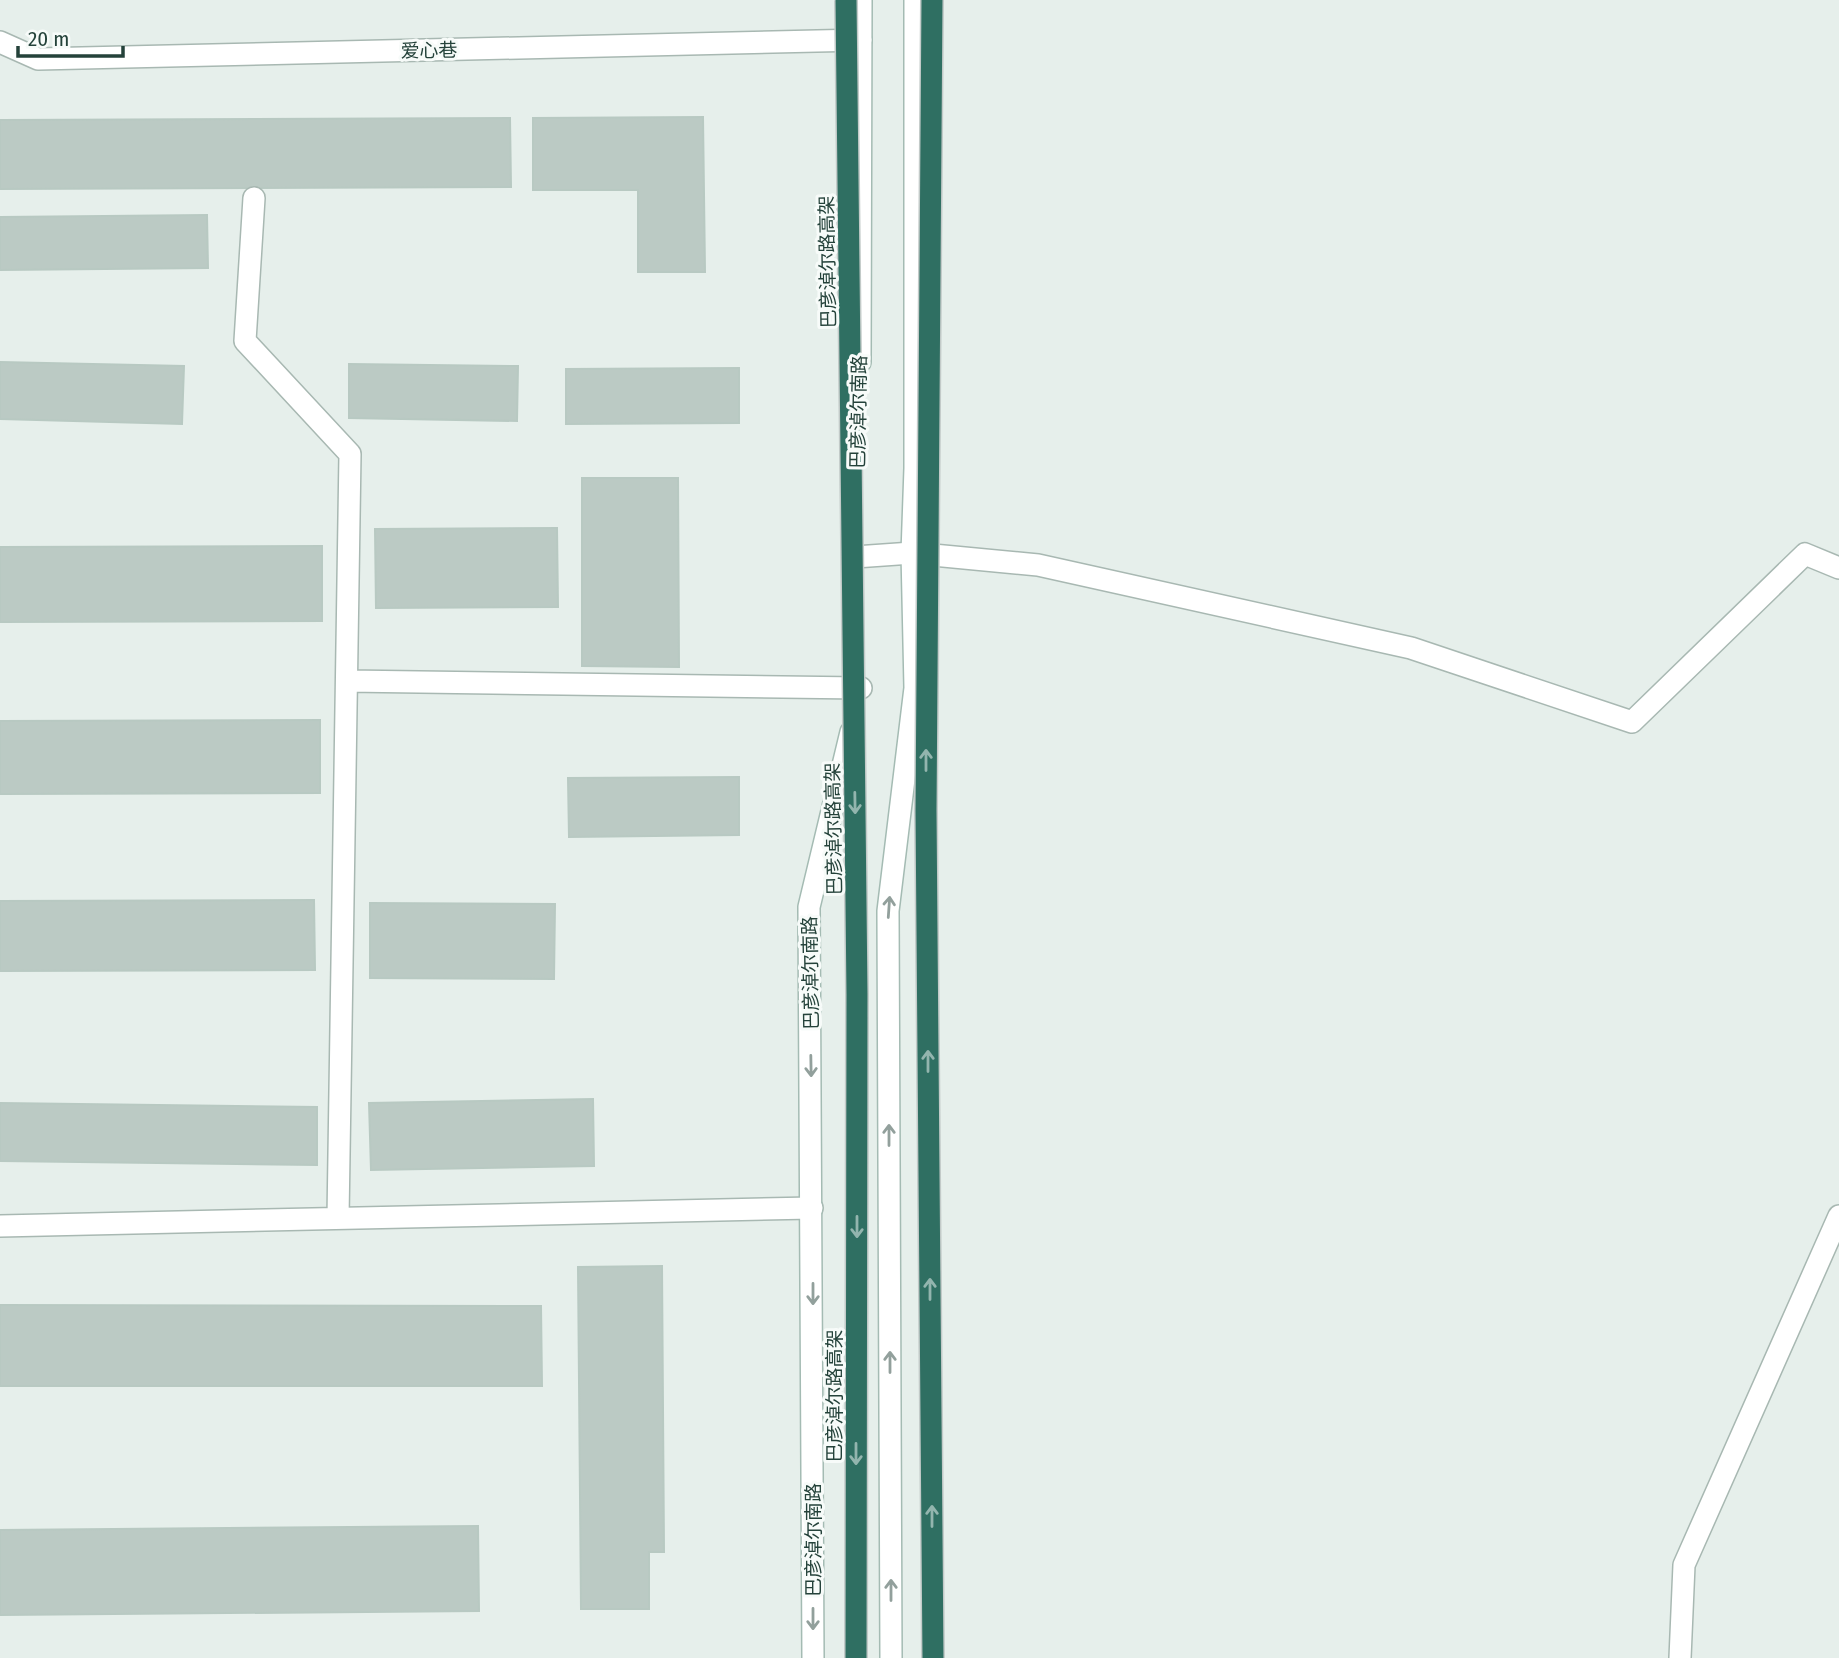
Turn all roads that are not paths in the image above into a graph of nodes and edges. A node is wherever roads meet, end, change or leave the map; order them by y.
1 (846, 0) edge
2 (861, 0) edge
3 (915, 0) edge
4 (932, 0) edge
5 (861, 40) junction
6 (0, 42) edge
7 (254, 198) dead end
8 (912, 553) junction
9 (855, 557) junction
10 (1839, 568) edge
11 (347, 681) junction
12 (861, 688) junction
13 (812, 1208) junction
14 (1839, 1216) edge
15 (338, 1218) junction
16 (0, 1226) edge
17 (813, 1658) edge
18 (856, 1658) edge
19 (891, 1658) edge
20 (933, 1658) edge
21 (1680, 1658) edge

1 -> 18 highway, 巴彦淖尔路高架, bridge
2 - 5 street, 巴彦淖尔南路
3 - 8 street
20 -> 4 highway, bridge
5 - 6 street, 爱心巷
5 - 9 street, 巴彦淖尔南路
7 - 11 street
8 - 9 street
8 - 10 street
19 -> 8 street
9 - 12 street, 巴彦淖尔南路
11 - 12 street
11 - 15 street
12 -> 13 street, 巴彦淖尔南路
13 - 15 street
13 -> 17 street, 巴彦淖尔南路
14 - 21 street
15 - 16 street

